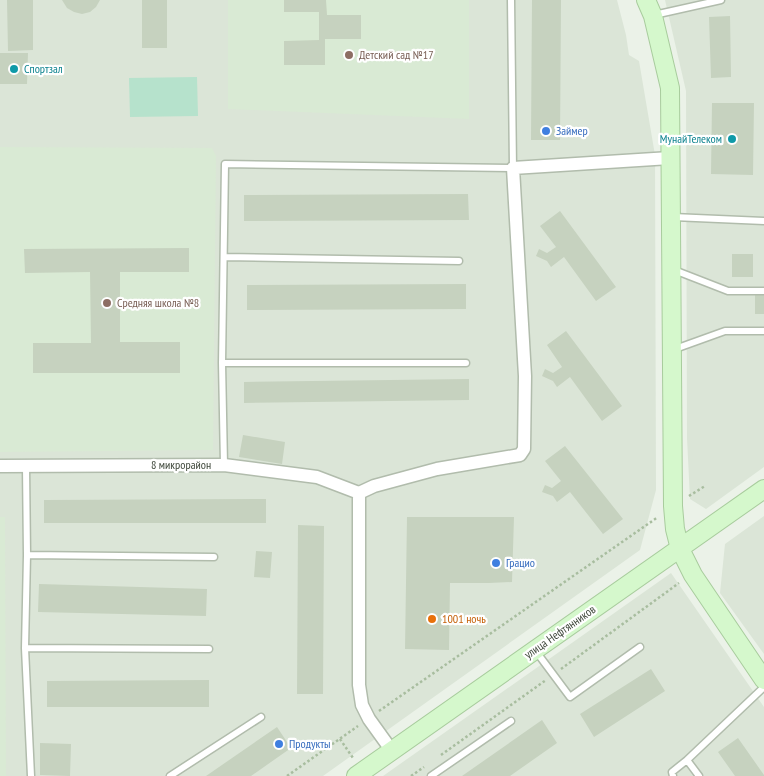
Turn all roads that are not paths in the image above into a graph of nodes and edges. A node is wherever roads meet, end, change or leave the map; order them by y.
1 (511, 0) edge
2 (721, 0) edge
3 (649, 8) edge
4 (670, 158) junction
5 (512, 168) junction
6 (671, 216) junction
7 (764, 221) edge
8 (224, 257) junction
9 (459, 261) dead end
10 (671, 269) junction
11 (764, 292) edge
12 (764, 331) edge
13 (671, 350) junction
14 (222, 363) junction
15 (466, 363) dead end
16 (224, 465) junction
17 (0, 466) edge
18 (26, 467) junction
19 (764, 489) edge
20 (359, 493) junction
21 (680, 549) junction
22 (27, 555) junction
23 (214, 557) dead end
24 (640, 647) dead end
25 (25, 648) junction
26 (210, 649) dead end
27 (534, 649) junction
28 (764, 680) edge
29 (764, 687) edge
30 (261, 717) dead end
31 (511, 721) dead end
32 (392, 751) junction
33 (687, 760) junction
34 (671, 775) edge
35 (31, 776) edge
36 (170, 776) edge
37 (356, 776) edge
38 (431, 776) edge
39 (699, 776) edge

1 - 5 lane
2 - 3 lane
3 - 4 street
4 - 5 street
4 - 6 street
5 - 8 lane
5 - 20 street
6 - 7 lane
6 - 10 street
8 - 9 lane
8 - 14 lane
10 - 11 lane
10 - 13 street
12 - 13 lane
13 - 21 street
14 - 15 lane
14 - 16 lane
16 - 18 street, 8 микрорайон
16 - 20 street, 8 микрорайон
17 - 18 street, 8 микрорайон
18 - 22 lane
19 - 21 street, улица Нефтянников
20 - 32 street
21 - 27 street, улица Нефтянников
21 - 28 street
22 - 23 lane
22 - 25 lane
24 - 27 lane
25 - 26 lane
25 - 35 lane
27 - 32 street, улица Нефтянников
29 - 33 lane
30 - 36 lane
31 - 38 lane
32 - 37 street, улица Нефтянников
33 - 34 lane
33 - 39 lane

